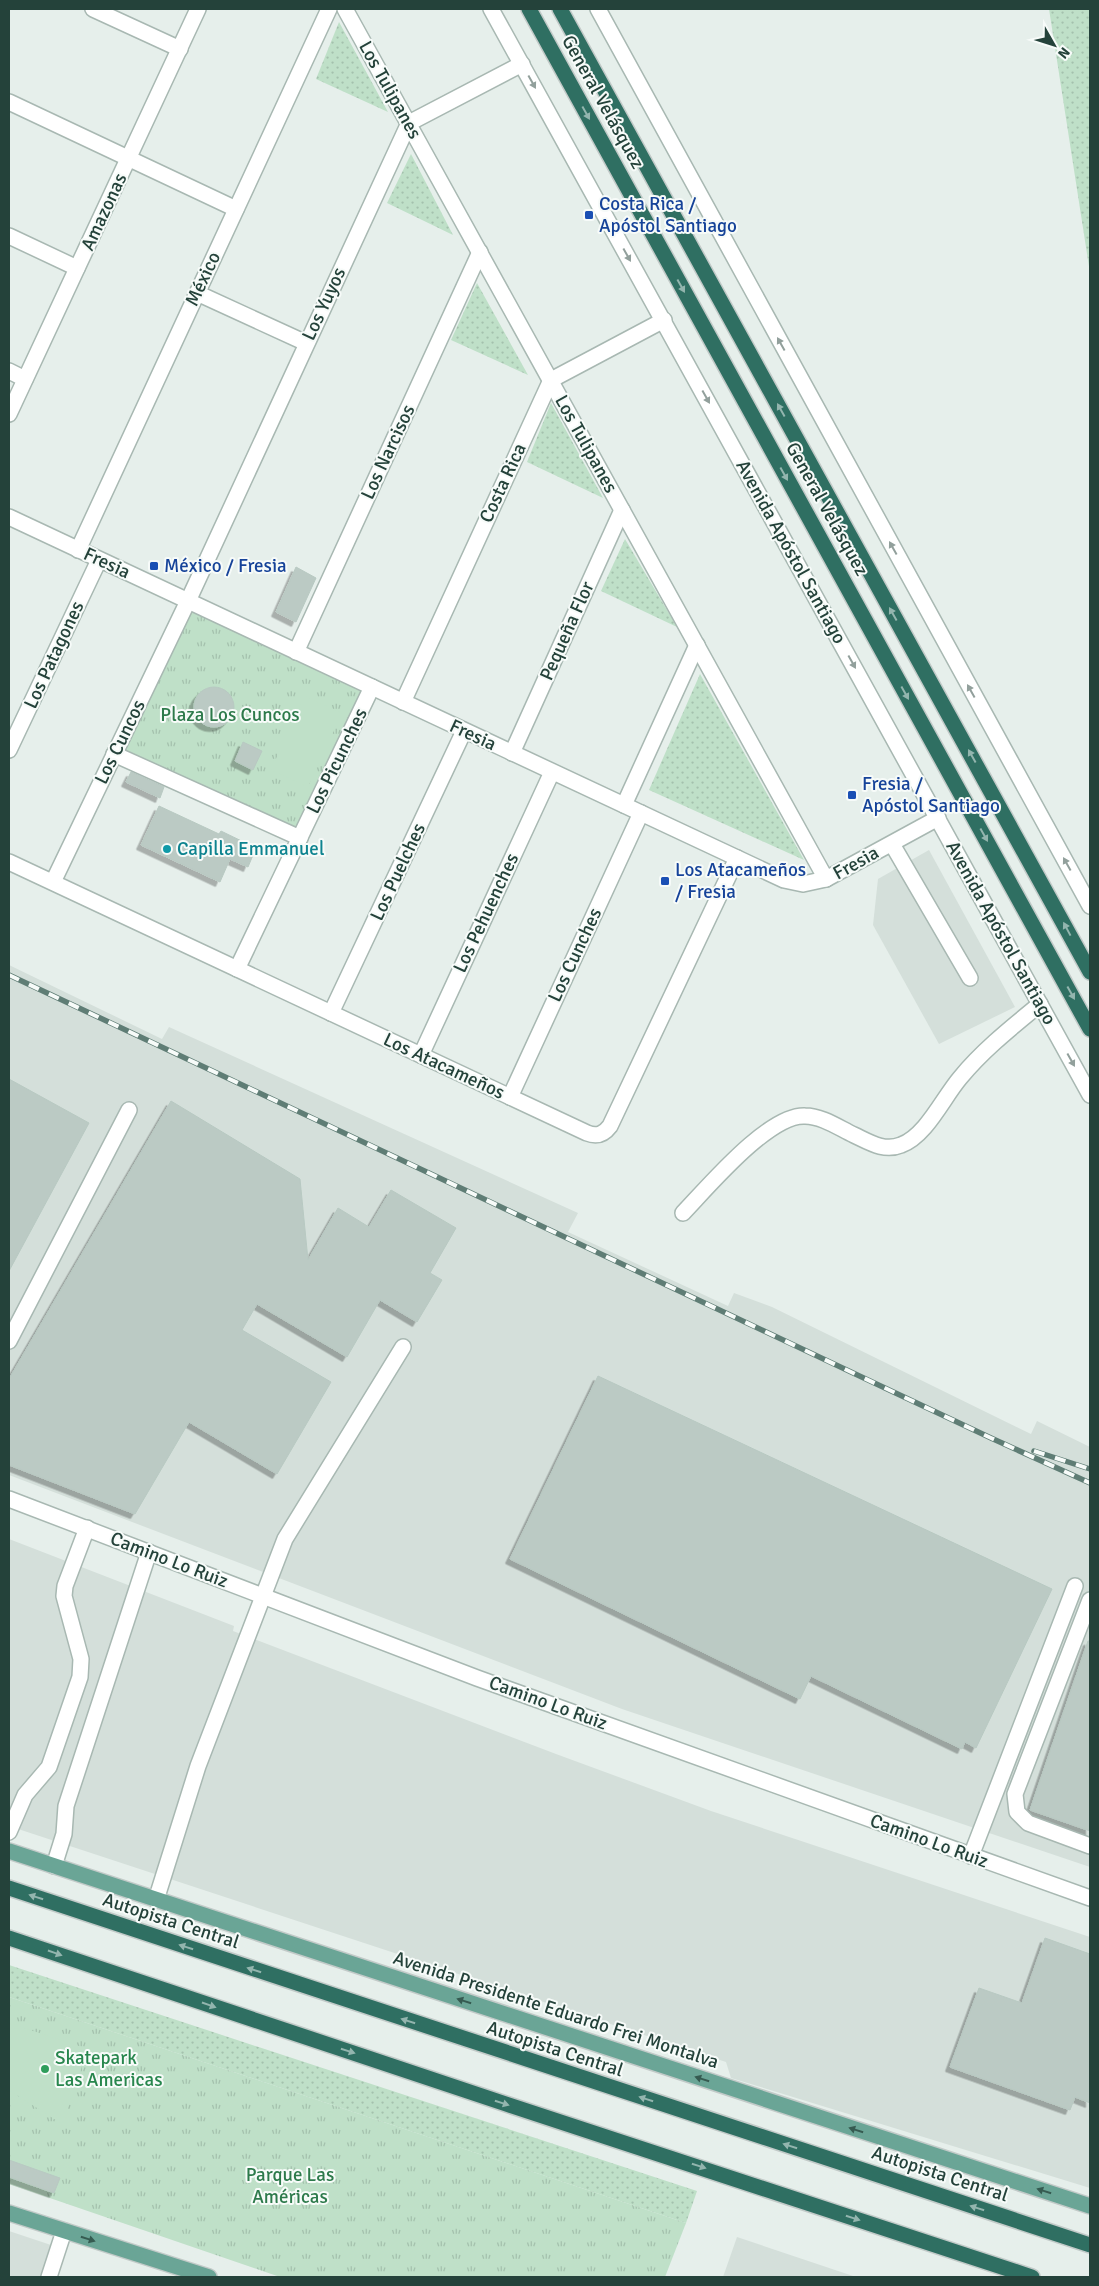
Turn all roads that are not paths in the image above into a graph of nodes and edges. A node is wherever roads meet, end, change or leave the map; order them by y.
1 (93, 9) edge
2 (198, 9) edge
3 (329, 9) edge
4 (345, 9) edge
5 (491, 9) edge
6 (529, 9) edge
7 (560, 9) edge
8 (598, 9) edge
9 (180, 49) junction
10 (522, 64) junction
11 (9, 102) edge
12 (408, 123) junction
13 (129, 158) junction
14 (236, 209) junction
15 (9, 236) edge
16 (480, 252) junction
17 (77, 268) junction
18 (197, 293) junction
19 (664, 320) junction
20 (306, 343) junction
21 (9, 371) edge
22 (25, 379) junction
23 (550, 380) junction
24 (9, 414) edge
25 (622, 510) junction
26 (9, 518) edge
27 (78, 550) junction
28 (99, 560) junction
29 (188, 601) junction
30 (696, 645) junction
31 (296, 652) junction
32 (372, 688) junction
33 (403, 702) junction
34 (464, 731) junction
35 (9, 750) edge
36 (512, 753) junction
37 (114, 754) junction
38 (552, 772) junction
39 (624, 805) junction
40 (641, 813) junction
41 (938, 818) junction
42 (300, 838) junction
43 (892, 844) junction
44 (737, 858) junction
45 (9, 862) edge
46 (826, 880) junction
47 (53, 882) junction
48 (1090, 906) edge
49 (237, 969) junction
50 (1090, 972) edge
51 (970, 978) dead end
52 (1040, 1004) junction
53 (331, 1013) junction
54 (1090, 1029) edge
55 (421, 1055) junction
56 (1090, 1095) edge
57 (510, 1097) junction
58 (129, 1110) dead end
59 (683, 1213) dead end
60 (9, 1341) edge
61 (404, 1347) dead end
62 (9, 1499) edge
63 (87, 1528) junction
64 (149, 1552) junction
65 (1074, 1586) dead end
66 (262, 1597) junction
67 (1090, 1600) edge
68 (9, 1832) edge
69 (1090, 1846) edge
70 (9, 1851) edge
71 (971, 1856) junction
72 (54, 1866) junction
73 (9, 1888) edge
74 (1090, 1898) edge
75 (156, 1900) junction
76 (9, 1938) edge
77 (1090, 2206) edge
78 (9, 2212) edge
79 (64, 2231) junction
80 (1090, 2245) edge
81 (49, 2277) edge
82 (209, 2277) edge
83 (1032, 2277) edge

1 - 9 street
2 - 9 street, Amazonas
3 - 14 street, México
4 - 12 street, Los Tulipanes
5 - 10 street, Avenida Apóstol Santiago
6 -> 54 highway, General Velásquez
50 -> 7 highway, General Velásquez
48 -> 8 street
9 - 13 street, Amazonas
10 - 12 street
10 -> 19 street, Avenida Apóstol Santiago
11 - 13 street
12 - 16 street, Los Tulipanes
12 - 20 street, Los Yuyos
13 - 14 street
13 - 17 street, Amazonas
14 - 18 street, México
15 - 17 street
16 - 23 street, Los Tulipanes
16 - 31 street, Los Narcisos
17 - 22 street, Amazonas
18 - 20 street
18 - 27 street, México
19 - 23 street
19 -> 41 street, Avenida Apóstol Santiago
20 - 29 street, Los Yuyos
21 - 22 street
22 - 24 street, Amazonas
23 - 25 street, Los Tulipanes
23 - 33 street, Costa Rica
25 - 30 street, Los Tulipanes
25 - 36 street, Pequeña Flor
26 - 27 street, Fresia
27 - 28 street, Fresia
28 - 29 street, Fresia
28 - 35 street, Los Patagones
29 - 31 street, Fresia
29 - 37 street, Los Cuncos
30 - 39 street
30 - 46 street, Los Tulipanes
31 - 32 street, Fresia
32 - 33 street, Fresia
32 - 42 street, Los Picunches
33 - 34 street, Fresia
34 - 36 street, Fresia
34 - 53 street, Los Puelches
36 - 38 street, Fresia
37 - 42 street
37 - 47 street, Los Cuncos
38 - 39 street, Fresia
38 - 55 street, Los Pehuenches
39 - 40 street, Fresia
40 - 44 street, Fresia
40 - 57 street, Los Cunches
41 - 43 street, Fresia
41 - 52 street, Avenida Apóstol Santiago
42 - 49 street, Los Picunches
43 - 46 street, Fresia
43 - 51 street
44 - 46 street, Fresia
44 - 57 street, Los Atacameños
45 - 47 street, Los Atacameños
47 - 49 street, Los Atacameños
49 - 53 street, Los Atacameños
52 -> 56 street, Avenida Apóstol Santiago
52 - 59 street
53 - 55 street, Los Atacameños
55 - 57 street, Los Atacameños
58 - 60 street
61 - 66 street
62 - 63 street, Camino Lo Ruiz
63 - 64 street, Camino Lo Ruiz
63 - 68 street
64 - 66 street, Camino Lo Ruiz
64 - 72 street
65 - 71 street
66 - 71 street, Camino Lo Ruiz
66 - 75 street
67 - 69 street
70 - 72 main road, Avenida Presidente Eduardo Frei Montalva
71 - 74 street, Camino Lo Ruiz
72 - 75 main road, Avenida Presidente Eduardo Frei Montalva
80 -> 73 highway, Autopista Central
77 -> 75 main road, Avenida Presidente Eduardo Frei Montalva
76 -> 83 highway
78 - 79 main road
79 - 81 street
79 -> 82 main road

